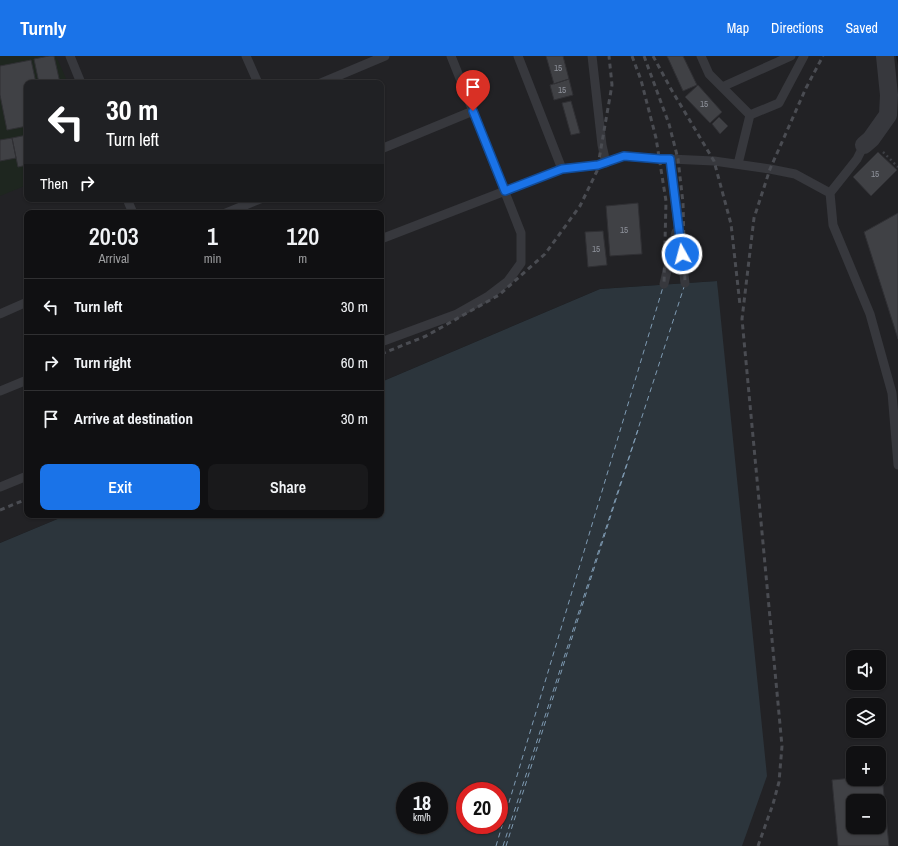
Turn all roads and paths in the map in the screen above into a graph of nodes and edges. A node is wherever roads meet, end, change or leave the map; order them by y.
1 (70, 56) edge
2 (246, 56) edge
3 (385, 56) edge
4 (451, 56) edge
5 (518, 56) edge
6 (592, 56) edge
7 (701, 56) edge
8 (791, 56) edge
9 (804, 56) edge
10 (885, 56) edge
11 (80, 80) edge
12 (257, 80) edge
13 (328, 80) edge
14 (722, 87) junction
15 (473, 111) junction
16 (750, 115) junction
17 (864, 145) joint
18 (384, 148) edge
19 (670, 159) junction
20 (606, 163) junction
21 (738, 164) junction
22 (562, 169) junction
23 (505, 191) junction
24 (830, 193) junction
25 (253, 202) edge
26 (233, 210) edge
27 (678, 224) junction
28 (384, 238) edge
29 (685, 283) dead end
30 (664, 284) dead end
31 (24, 303) edge
32 (0, 314) edge
33 (384, 341) edge
34 (24, 381) edge
35 (0, 391) edge
36 (898, 465) edge
37 (24, 477) edge
38 (0, 487) edge

1 - 11 lane
2 - 12 lane
3 - 13 lane
4 - 15 lane
5 - 22 lane
6 - 20 lane
7 - 14 lane
8 - 14 lane
9 - 16 lane
10 - 17 street
14 - 16 lane
15 - 18 lane
15 - 23 lane
16 - 21 lane
17 - 24 lane
19 - 20 lane
19 - 21 lane
19 - 27 lane
20 - 22 lane
21 - 24 lane
22 - 23 lane
23 - 28 lane
23 - 33 lane
24 - 36 lane
25 - 26 lane
27 - 29 lane
27 - 30 lane
31 - 32 lane
34 - 35 lane
37 - 38 lane

